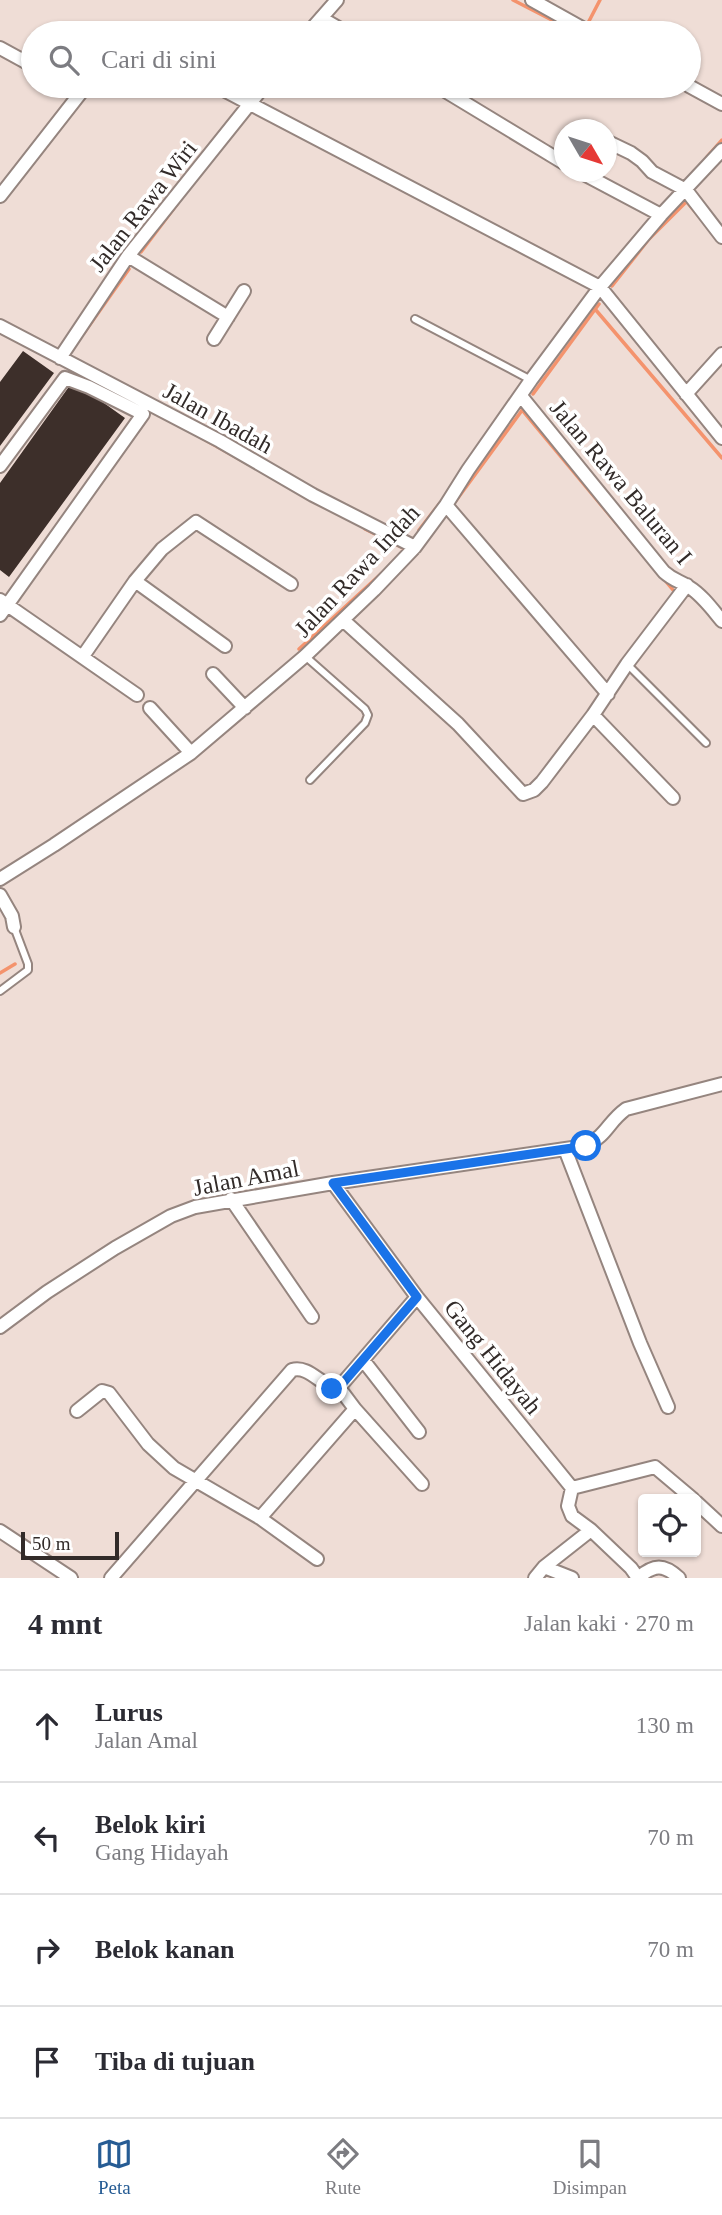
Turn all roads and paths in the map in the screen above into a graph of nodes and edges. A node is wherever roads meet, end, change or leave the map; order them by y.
1 (337, 0) edge
2 (532, 0) edge
3 (321, 18) junction
4 (318, 21) edge
5 (326, 21) edge
6 (570, 21) edge
7 (0, 48) edge
8 (21, 59) edge
9 (701, 93) edge
10 (73, 98) edge
11 (238, 98) edge
12 (254, 98) edge
13 (457, 98) edge
14 (249, 104) junction
15 (722, 104) edge
16 (617, 146) edge
17 (722, 149) edge
18 (554, 155) edge
19 (599, 182) edge
20 (686, 190) junction
21 (0, 196) edge
22 (661, 215) junction
23 (722, 237) edge
24 (128, 256) junction
25 (600, 287) junction
26 (244, 291) dead end
27 (228, 317) junction
28 (415, 318) dead end
29 (0, 326) edge
30 (214, 339) dead end
31 (722, 354) edge
32 (60, 358) junction
33 (531, 380) junction
34 (686, 394) junction
35 (521, 396) junction
36 (722, 438) edge
37 (0, 466) edge
38 (446, 505) junction
39 (415, 547) junction
40 (135, 581) junction
41 (291, 584) dead end
42 (687, 585) junction
43 (2, 607) edge
44 (343, 620) junction
45 (722, 621) edge
46 (225, 646) dead end
47 (83, 656) junction
48 (305, 656) junction
49 (627, 664) junction
50 (213, 674) dead end
51 (608, 694) junction
52 (137, 695) dead end
53 (150, 708) dead end
54 (245, 708) junction
55 (593, 715) junction
56 (706, 743) dead end
57 (191, 753) junction
58 (310, 780) dead end
59 (673, 798) dead end
60 (0, 879) edge
61 (0, 895) edge
62 (14, 927) joint
63 (0, 991) edge
64 (722, 1084) edge
65 (565, 1149) junction
66 (333, 1183) junction
67 (231, 1199) junction
68 (417, 1297) junction
69 (312, 1317) dead end
70 (0, 1327) edge
71 (363, 1360) junction
72 (340, 1389) junction
73 (668, 1407) dead end
74 (355, 1409) junction
75 (77, 1411) dead end
76 (419, 1432) dead end
77 (195, 1482) junction
78 (422, 1484) dead end
79 (572, 1488) junction
80 (686, 1494) edge
81 (701, 1507) edge
82 (260, 1518) junction
83 (722, 1526) edge
84 (591, 1530) junction
85 (0, 1531) edge
86 (317, 1559) dead end
87 (544, 1567) junction
88 (71, 1578) edge
89 (111, 1578) edge
90 (535, 1578) edge
91 (572, 1578) edge
92 (638, 1578) edge
93 (680, 1578) edge

1 - 3 street
2 - 6 street
3 - 4 street
3 - 5 street
7 - 8 street
9 - 15 street
10 - 21 street
11 - 14 street
12 - 14 street, Jalan Rawa Wiri
13 - 18 street
14 - 24 street, Jalan Rawa Wiri
14 - 25 street
16 - 20 street
17 - 20 street, Jalan Rawa Indah
19 - 22 street
20 - 22 street, Jalan Rawa Indah
20 - 23 street
22 - 25 street, Jalan Rawa Indah
24 - 27 street
24 - 32 street, Jalan Rawa Wiri
25 - 33 street, Jalan Rawa Indah
25 - 34 street
26 - 27 street
27 - 30 street
28 - 33 lane
29 - 32 street, Jalan Ibadah
31 - 34 street
32 - 39 street, Jalan Ibadah
33 - 35 street, Jalan Rawa Indah
34 - 36 street
35 - 38 street, Jalan Rawa Indah
35 - 42 street, Jalan Rawa Baluran I
37 - 43 street
38 - 39 street, Jalan Rawa Indah
38 - 51 street
39 - 44 street, Jalan Rawa Indah
40 - 41 street
40 - 46 street
40 - 47 street
42 - 45 street, Jalan Rawa Baluran I
42 - 49 street
43 - 47 street
44 - 48 street, Jalan Rawa Indah
44 - 55 street
47 - 52 street
48 - 54 street, Jalan Rawa Indah
48 - 58 lane
49 - 51 street
49 - 56 lane
50 - 54 street
51 - 55 street
53 - 57 street
54 - 57 street, Jalan Rawa Indah
55 - 59 street
57 - 60 street, Jalan Rawa Indah
61 - 62 street
62 - 63 lane
64 - 65 street, Jalan Amal
65 - 66 street, Jalan Amal
65 - 73 street
66 - 67 street, Jalan Amal
66 - 68 street, Gang Hidayah
67 - 69 street
67 - 70 street, Jalan Amal
68 - 71 street
68 - 79 street, Gang Hidayah
71 - 72 street
71 - 76 street
72 - 74 street
72 - 77 street
74 - 78 street
74 - 82 street
75 - 77 street
77 - 82 street
77 - 89 street
79 - 80 street
79 - 84 street
81 - 83 street
82 - 86 street
84 - 87 street
84 - 92 street
85 - 88 street
87 - 90 street
87 - 91 street
92 - 93 street

